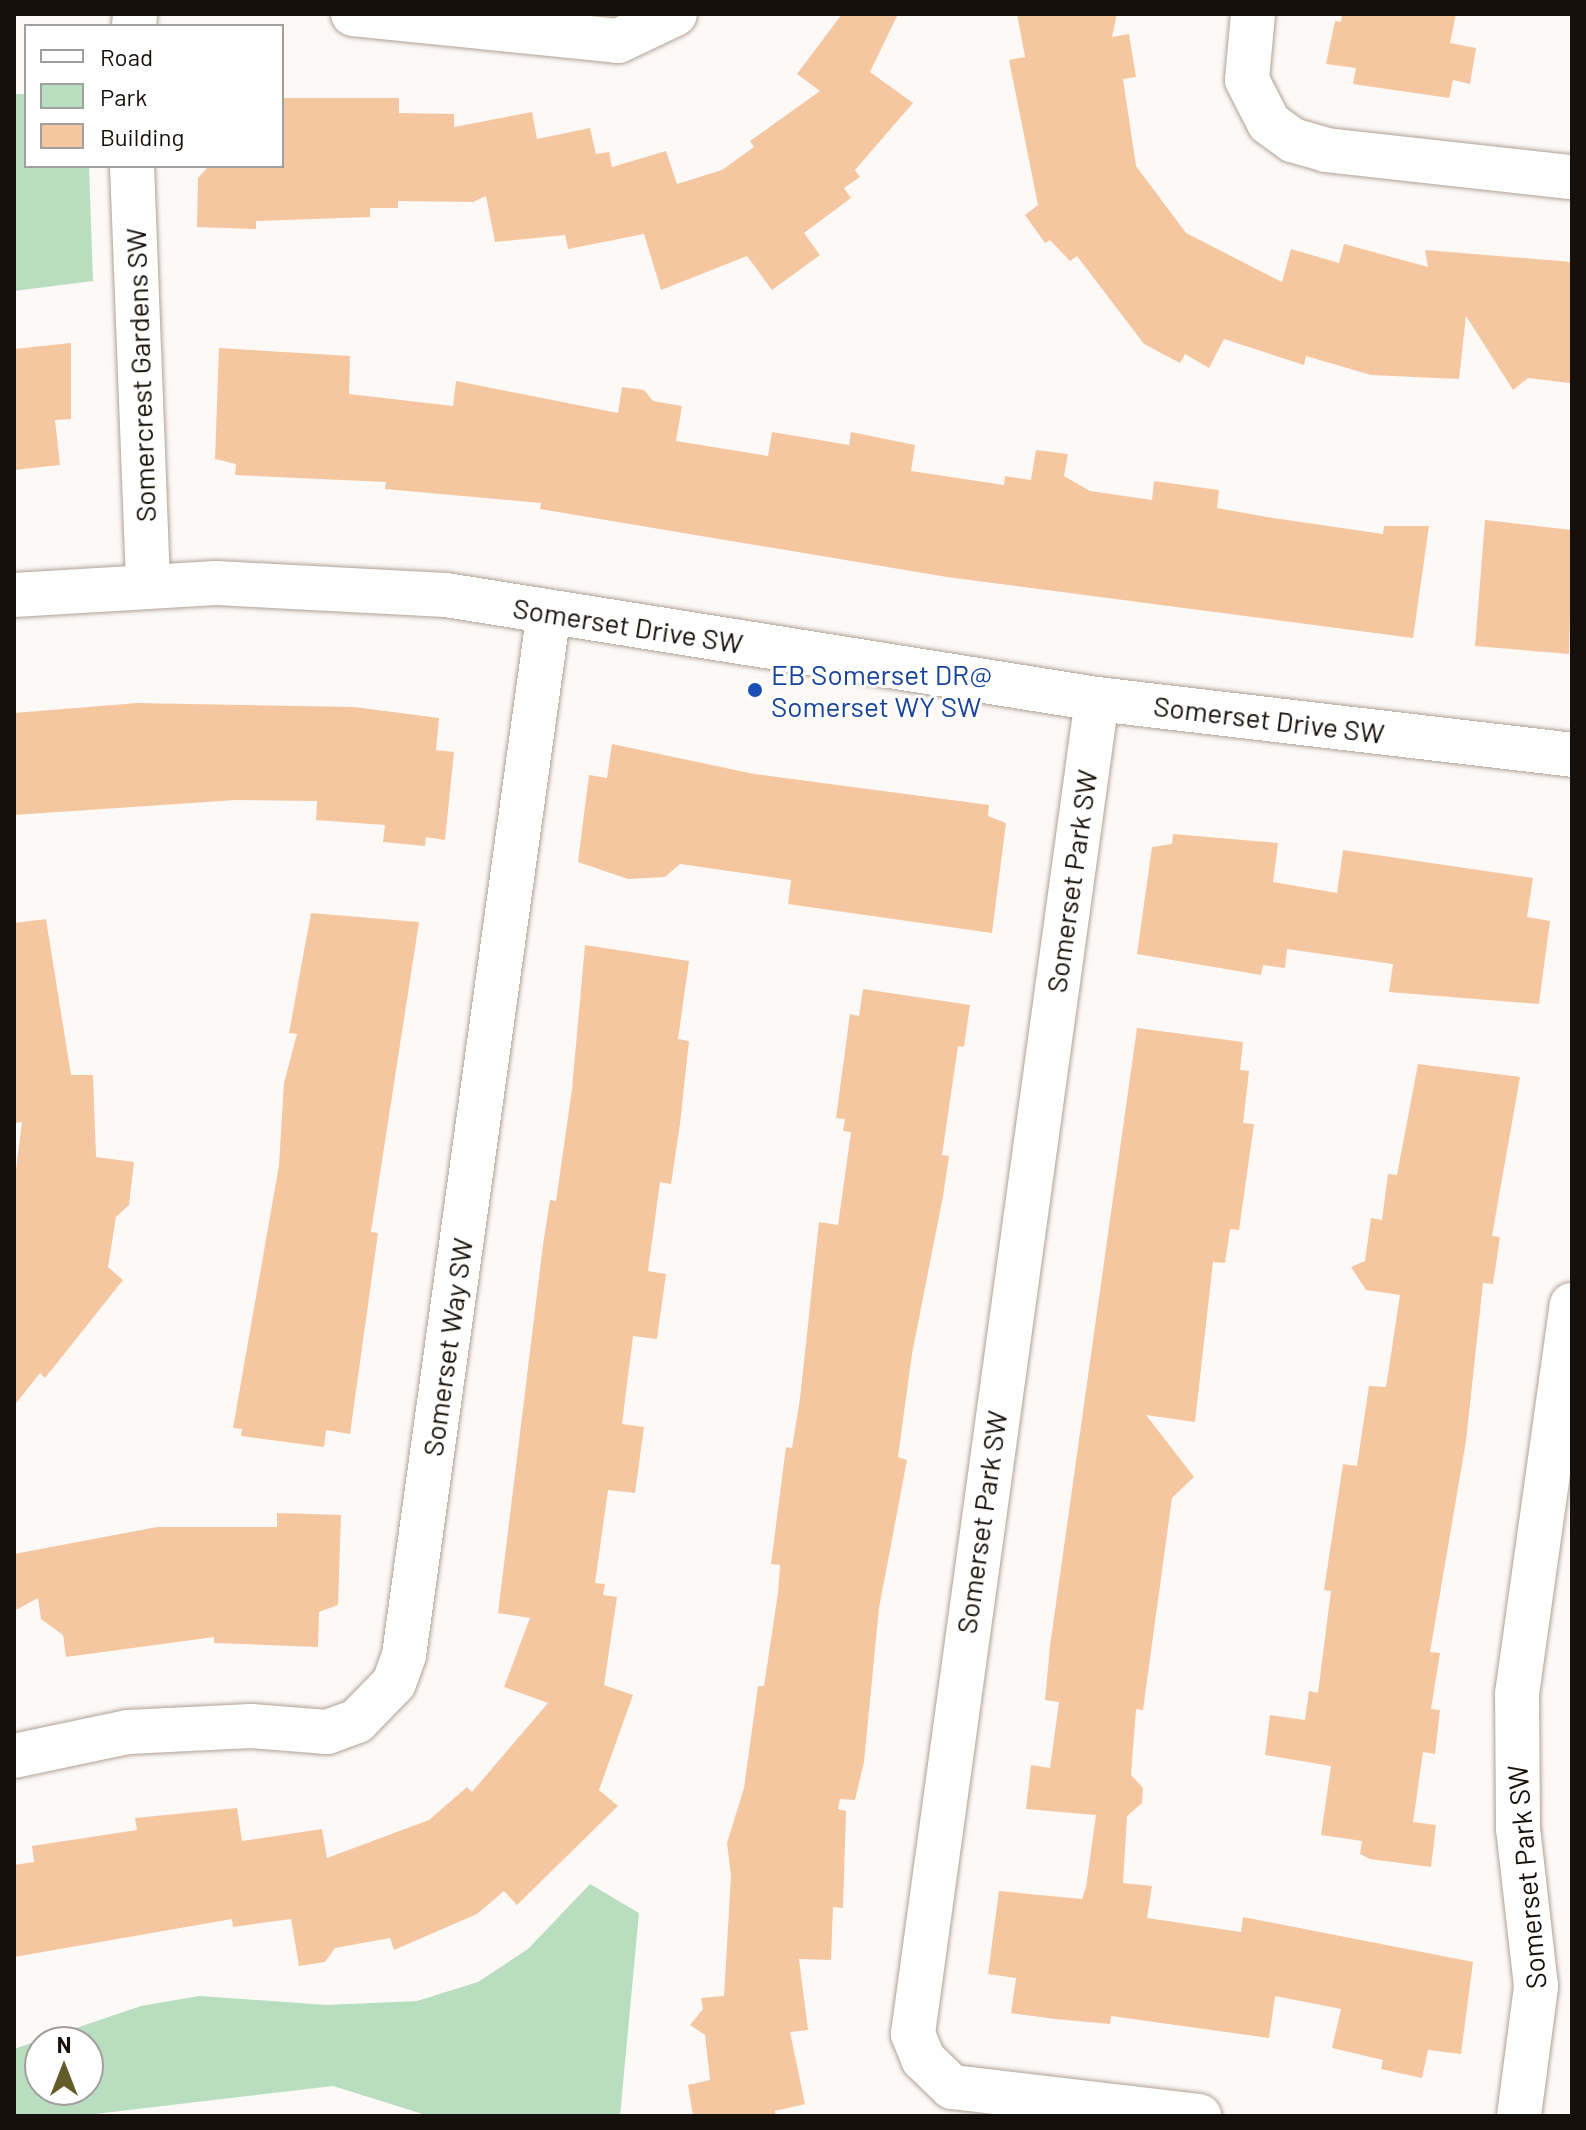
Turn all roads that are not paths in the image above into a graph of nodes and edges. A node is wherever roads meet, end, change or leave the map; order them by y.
1 (353, 14) edge
2 (675, 14) edge
3 (1253, 14) edge
4 (132, 168) edge
5 (1572, 177) edge
6 (148, 584) junction
7 (14, 595) edge
8 (549, 612) junction
9 (1097, 699) junction
10 (1572, 755) edge
11 (1572, 1305) edge
12 (14, 1756) edge
13 (1199, 2116) edge
14 (1519, 2116) edge

1 - 2 street
3 - 5 street
4 - 6 street, Somercrest Gardens SW
6 - 7 street, Somerset Drive SW
6 - 8 street, Somerset Drive SW
8 - 9 street, Somerset Drive SW
8 - 12 street, Somerset Way SW
9 - 10 street, Somerset Drive SW
9 - 13 street, Somerset Park SW
11 - 14 street, Somerset Park SW

